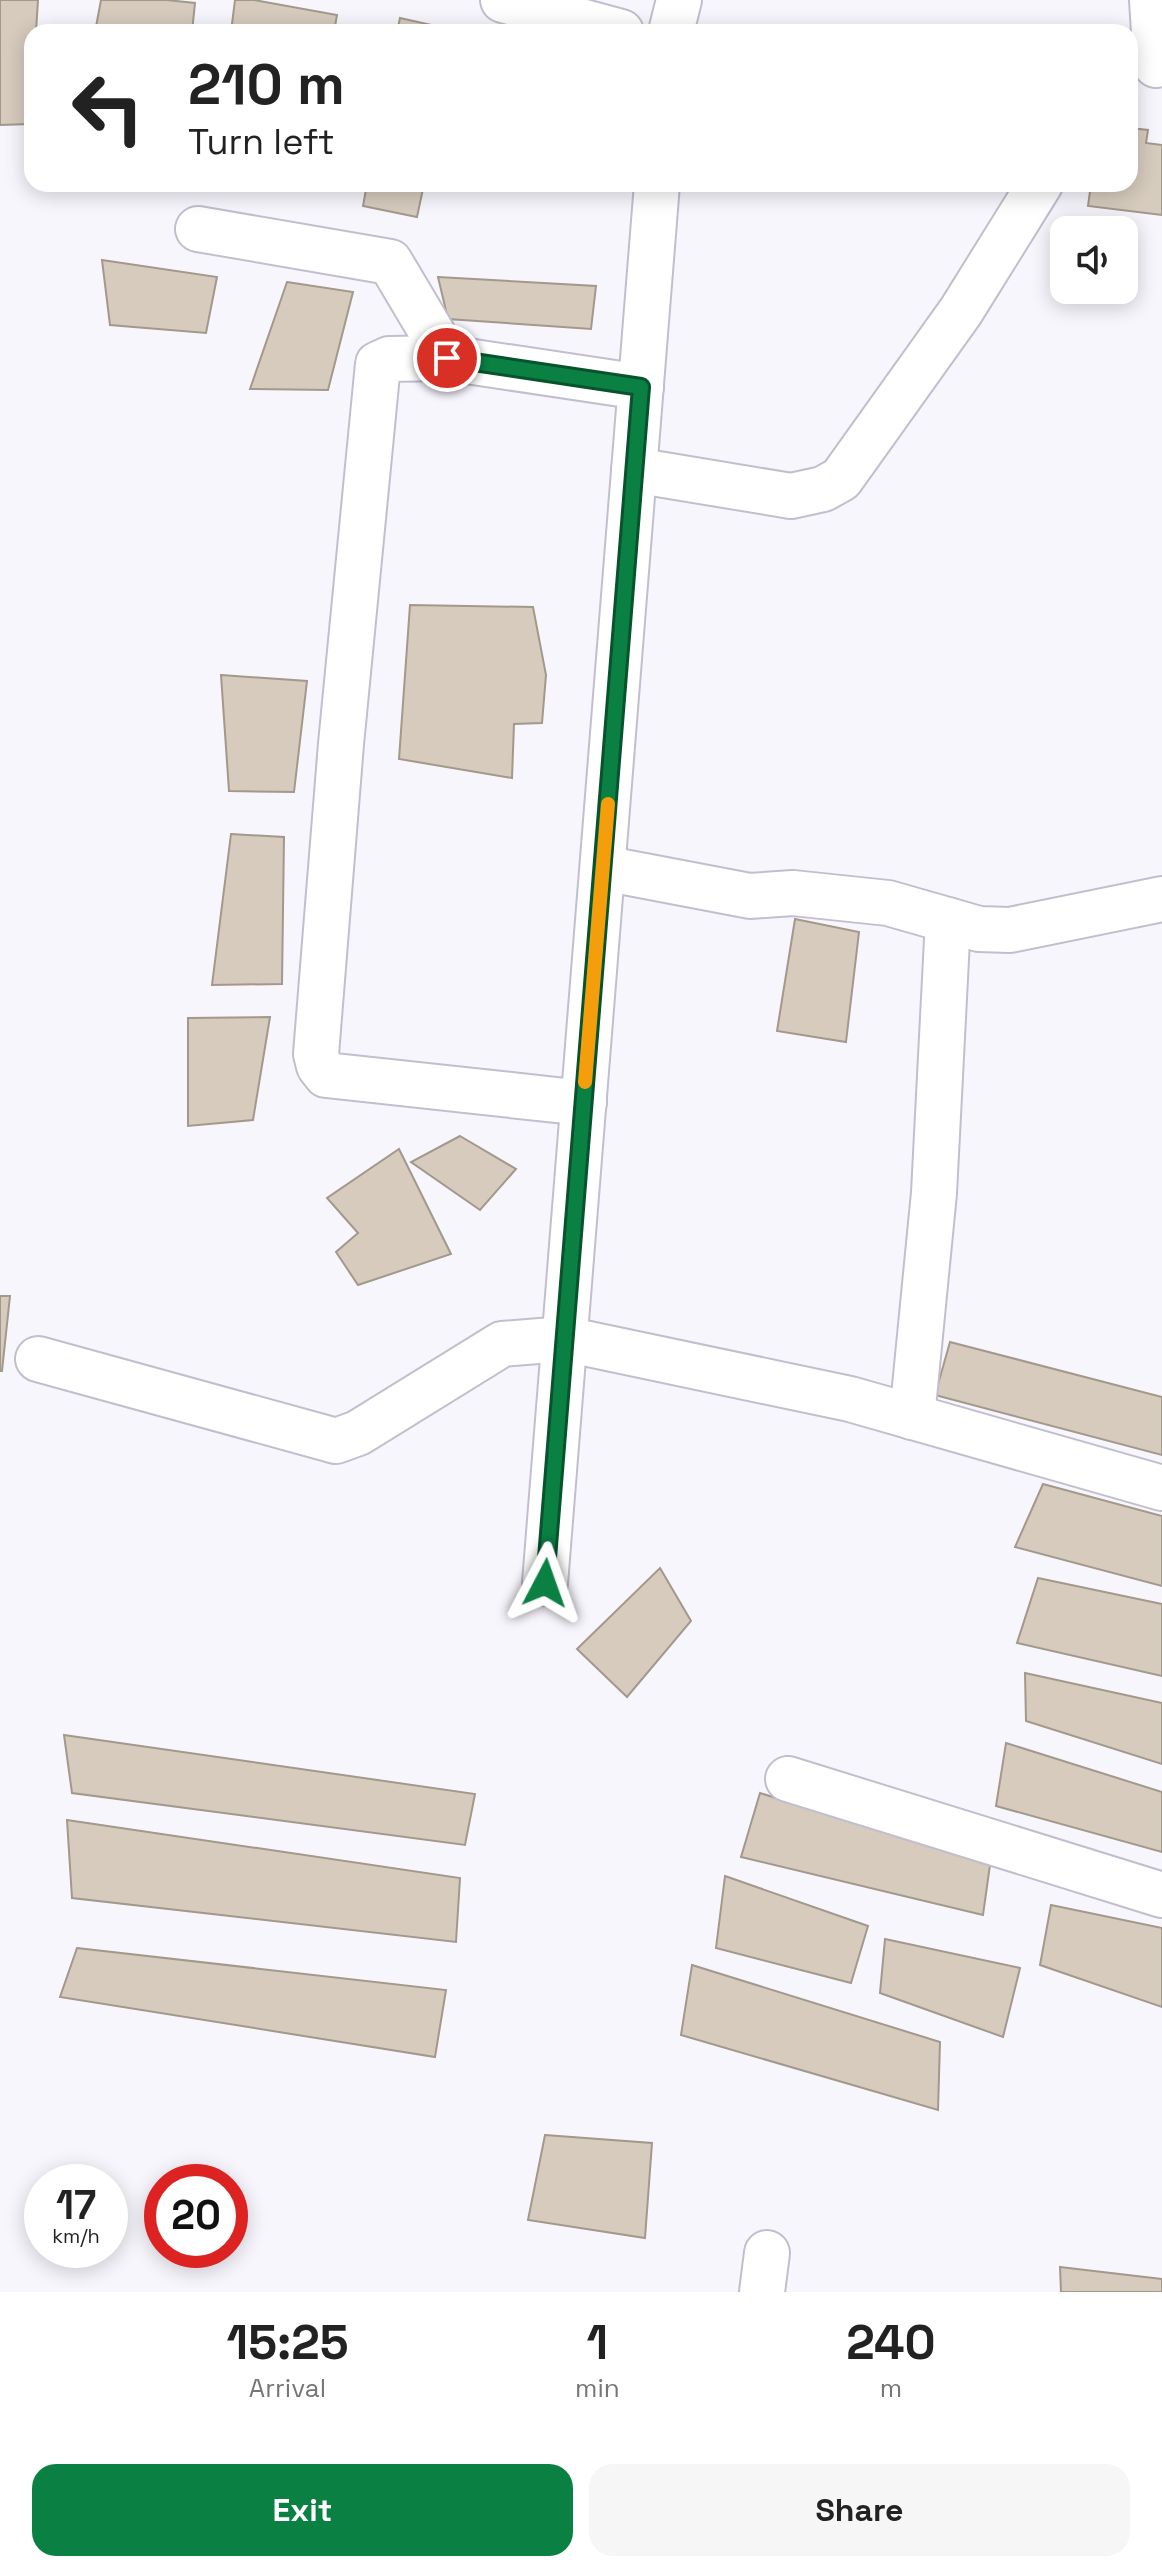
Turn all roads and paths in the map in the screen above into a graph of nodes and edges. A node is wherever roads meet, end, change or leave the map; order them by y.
1 (503, 0) edge
2 (679, 0) edge
3 (1152, 0) edge
4 (592, 24) edge
5 (673, 24) edge
6 (1149, 65) edge
7 (656, 192) edge
8 (1035, 192) edge
9 (198, 229) dead end
10 (447, 358) junction
11 (641, 387) junction
12 (634, 470) junction
13 (603, 868) junction
14 (1162, 899) edge
15 (948, 920) junction
16 (584, 1103) junction
17 (565, 1339) junction
18 (38, 1359) dead end
19 (912, 1417) junction
20 (1162, 1488) edge
21 (545, 1583) dead end
22 (788, 1779) dead end
23 (1162, 1895) edge

1 - 4 lane
2 - 5 lane
3 - 6 lane
7 - 11 lane
8 - 12 lane
9 - 10 lane
10 - 11 lane
10 - 16 lane
11 - 12 lane
12 - 13 lane
13 - 15 lane
13 - 16 lane
14 - 15 lane
15 - 19 lane
16 - 17 lane
17 - 18 lane
17 - 19 lane
17 - 21 lane
19 - 20 lane
22 - 23 lane

